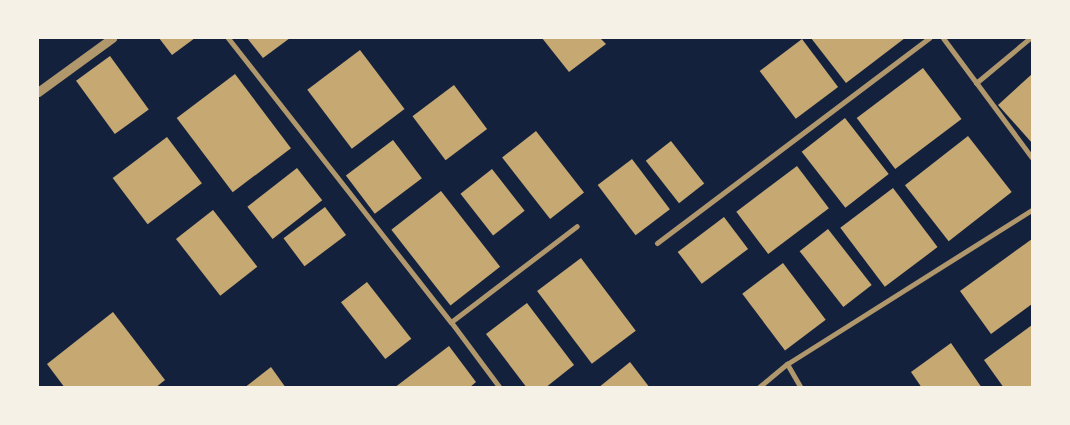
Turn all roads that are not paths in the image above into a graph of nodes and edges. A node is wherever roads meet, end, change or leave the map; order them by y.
1 (112, 38) edge
2 (228, 38) edge
3 (929, 38) edge
4 (944, 38) edge
5 (1030, 38) edge
6 (976, 83) junction
7 (38, 92) edge
8 (1032, 158) edge
9 (1032, 210) edge
10 (577, 226) dead end
11 (657, 243) dead end
12 (451, 322) junction
13 (787, 364) junction
14 (500, 388) edge
15 (758, 388) edge
16 (801, 388) edge

1 - 7 street
2 - 12 street
3 - 11 street
4 - 6 street
5 - 6 street
6 - 8 street
9 - 13 street
10 - 12 street
12 - 14 street
13 - 15 street
13 - 16 street

